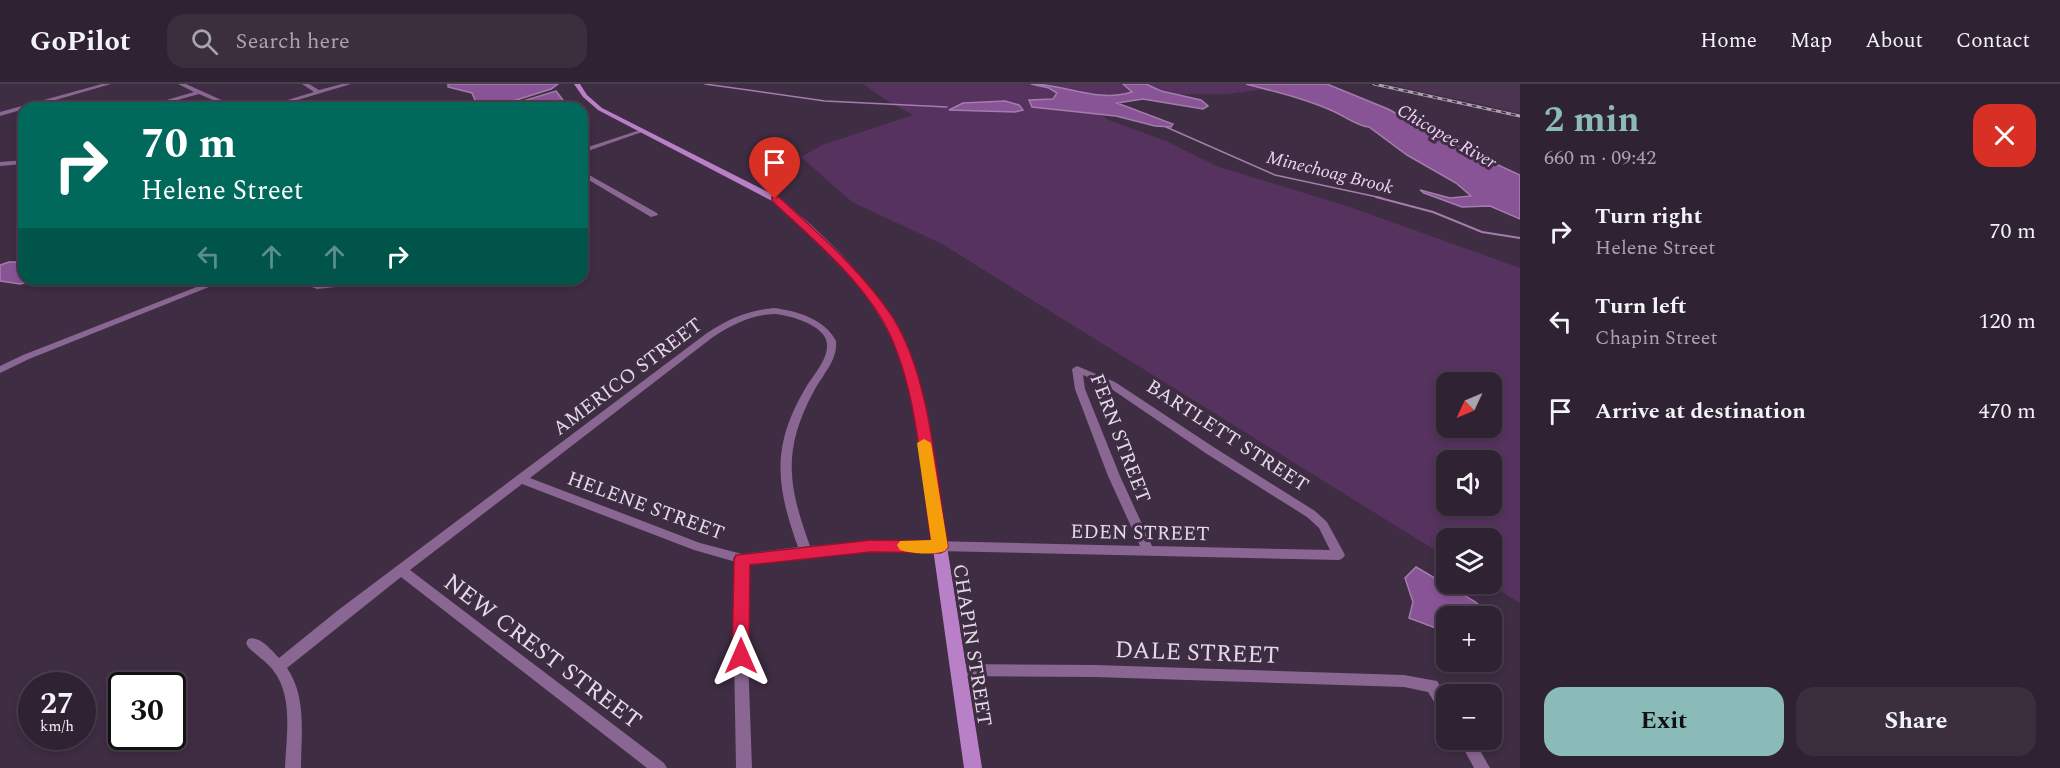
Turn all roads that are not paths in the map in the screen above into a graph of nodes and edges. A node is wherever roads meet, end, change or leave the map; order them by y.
1 (108, 84) edge
2 (181, 84) edge
3 (305, 84) edge
4 (348, 84) edge
5 (577, 84) edge
6 (199, 92) junction
7 (318, 92) junction
8 (43, 102) edge
9 (163, 102) edge
10 (222, 102) edge
11 (284, 102) edge
12 (18, 109) edge
13 (0, 114) edge
14 (642, 130) junction
15 (588, 149) edge
16 (18, 162) edge
17 (0, 164) edge
18 (588, 176) edge
19 (654, 215) dead end
20 (210, 285) edge
21 (1, 369) edge
22 (1077, 369) joint
23 (520, 479) junction
24 (940, 547) junction
25 (806, 551) junction
26 (1148, 551) junction
27 (1339, 555) joint
28 (742, 559) junction
29 (401, 570) junction
30 (254, 643) dead end
31 (279, 666) junction
32 (960, 670) junction
33 (1436, 692) edge
34 (1472, 750) edge
35 (293, 768) edge
36 (659, 768) edge
37 (744, 768) edge
38 (973, 768) edge
39 (1482, 768) edge

1 - 8 street
2 - 6 street
3 - 7 street
4 - 7 street
5 - 14 main road, CHAPIN STREET
6 - 9 street
6 - 10 street
7 - 11 street
12 - 13 street
14 - 15 street
14 - 24 main road, CHAPIN STREET
16 - 17 street
18 - 19 street
20 - 21 street
22 - 26 street, FERN STREET
22 - 27 street, BARTLETT STREET
23 - 25 street, AMERICO STREET
23 - 28 street, HELENE STREET
23 - 29 street, AMERICO STREET
24 - 25 street, HELENE STREET
24 - 26 street, EDEN STREET
24 - 32 main road, CHAPIN STREET
25 - 28 street, HELENE STREET
26 - 27 street, EDEN STREET
28 - 37 street
29 - 31 street, AMERICO STREET
29 - 36 street, NEW CREST STREET
30 - 31 street
31 - 35 street
32 - 33 street, DALE STREET
32 - 38 main road, CHAPIN STREET
34 - 39 street

